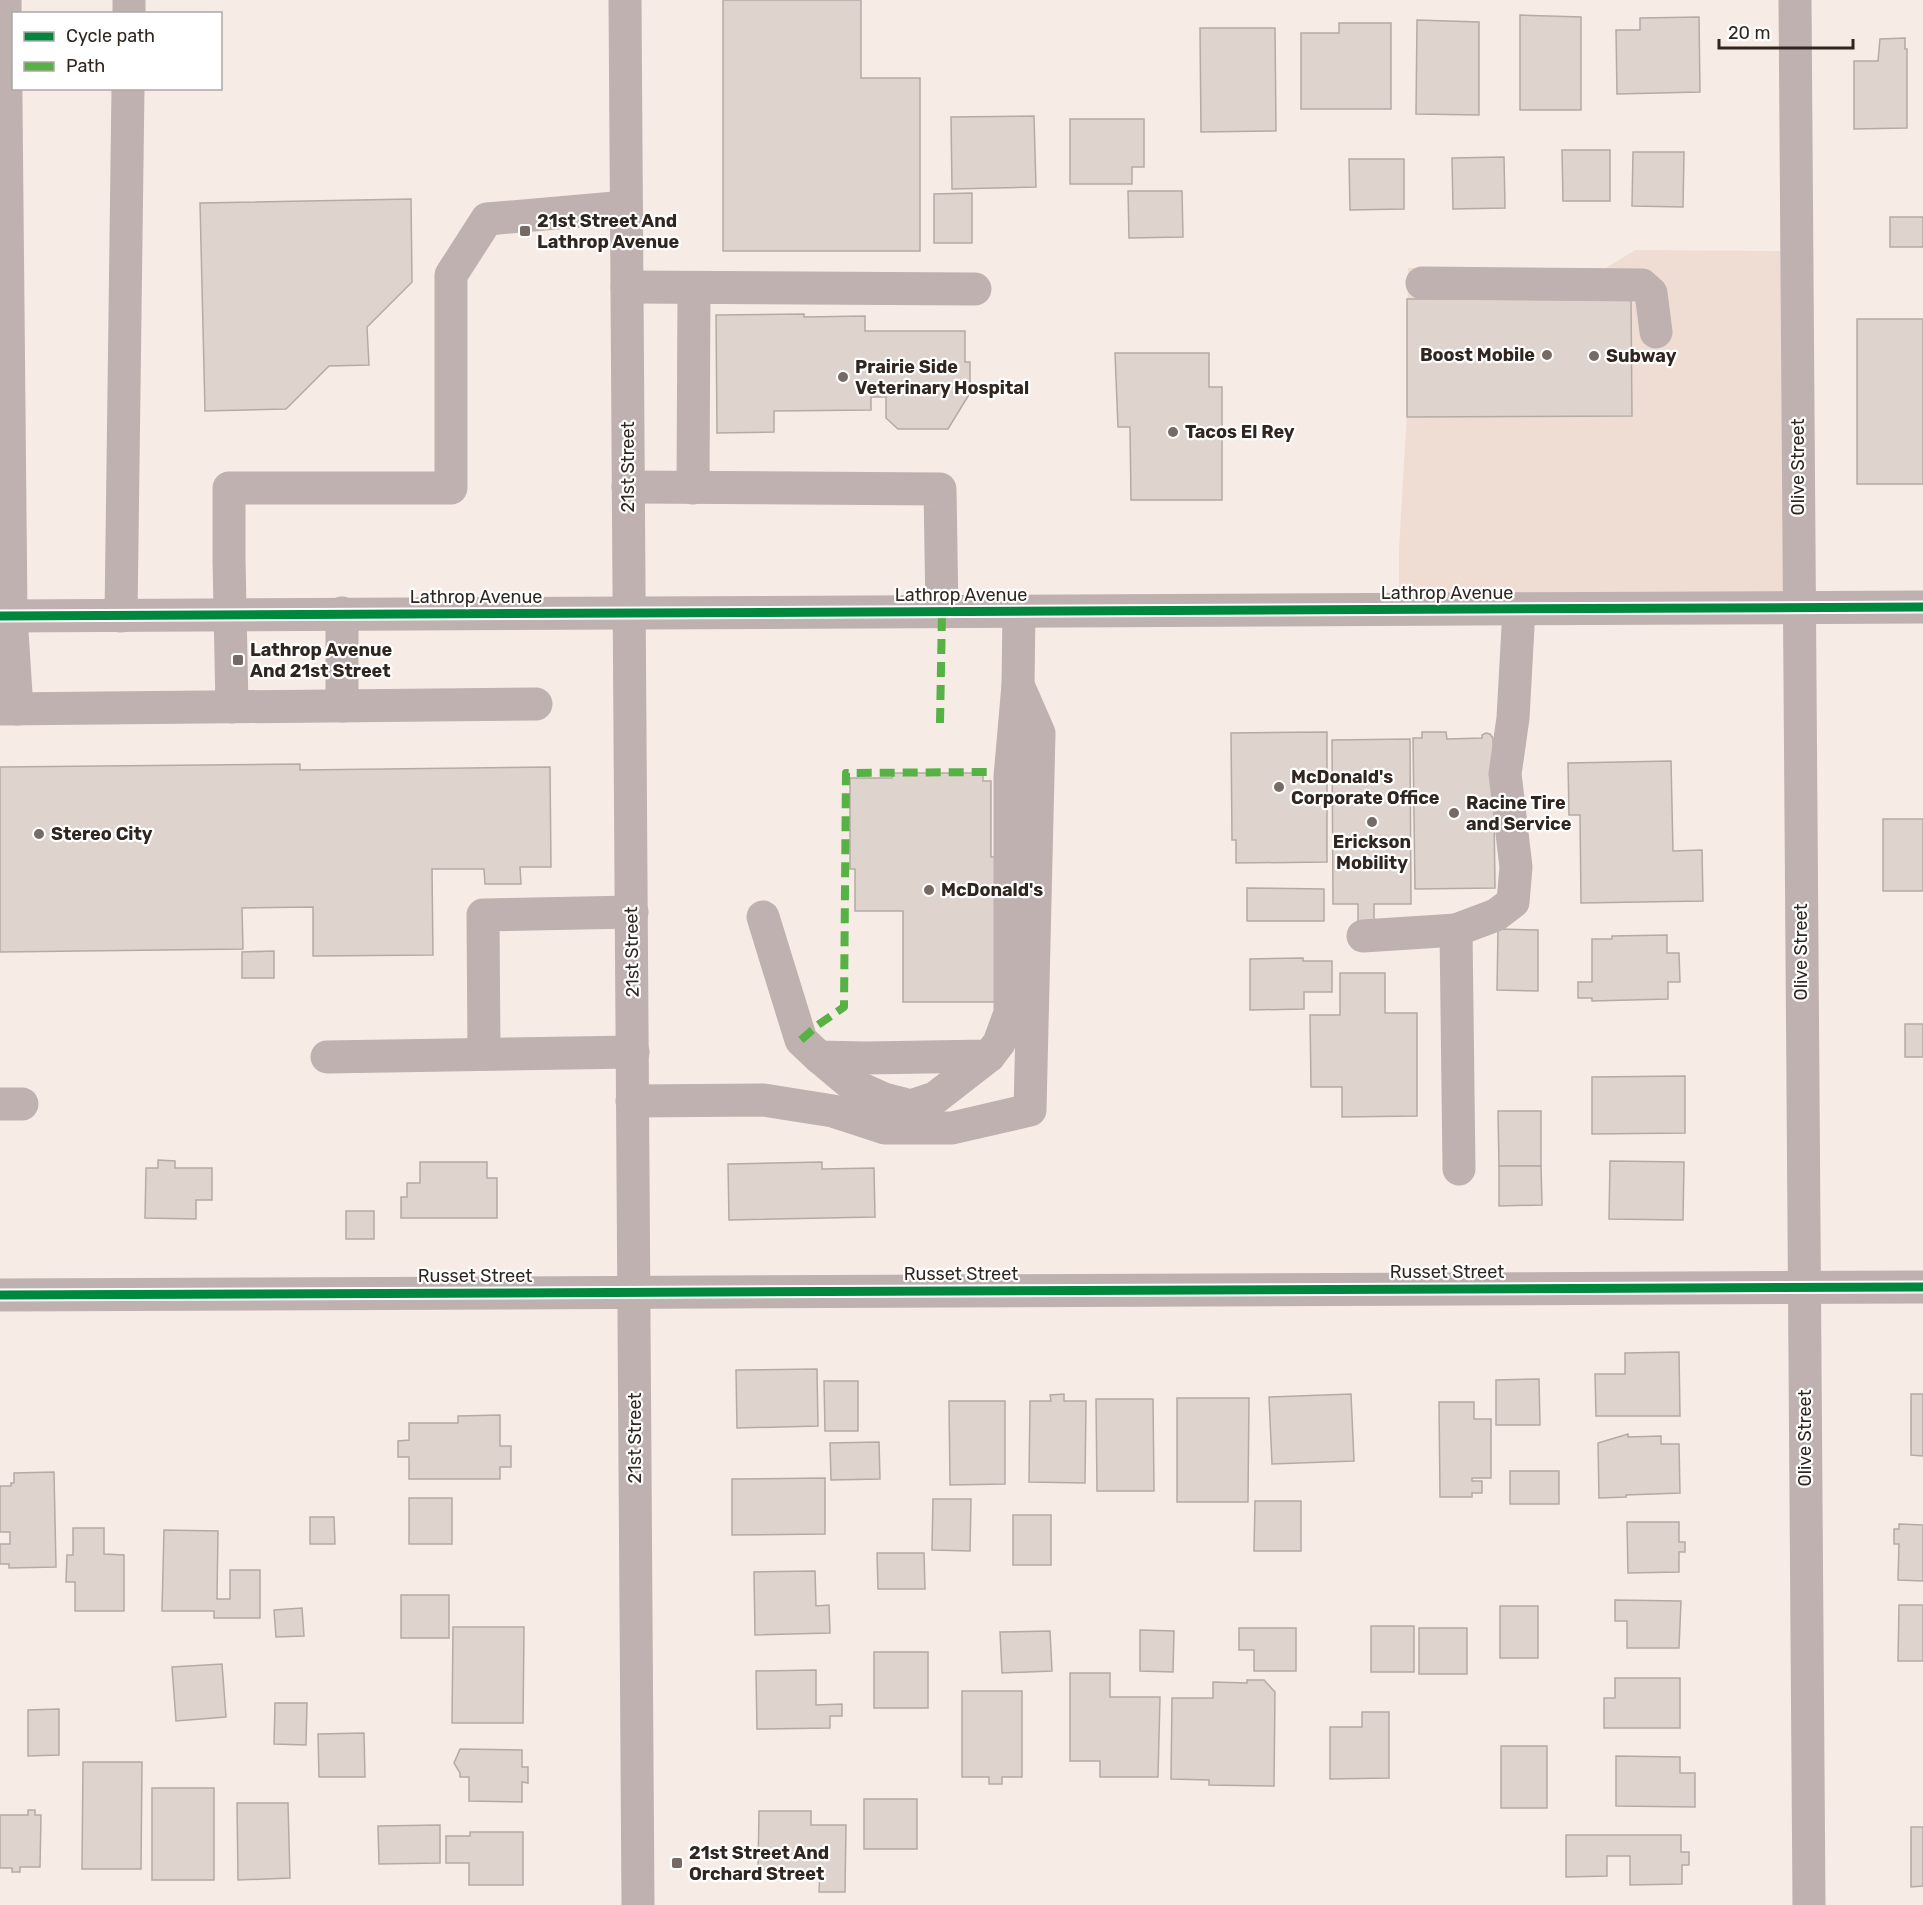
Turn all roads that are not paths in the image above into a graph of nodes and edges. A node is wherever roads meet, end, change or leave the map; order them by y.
1 (5, 0) edge
2 (625, 0) edge
3 (1795, 0) edge
4 (128, 90) edge
5 (626, 207) junction
6 (1422, 283) dead end
7 (627, 287) junction
8 (694, 288) junction
9 (975, 289) dead end
10 (1656, 332) dead end
11 (6, 486) edge
12 (628, 487) junction
13 (693, 488) junction
14 (1923, 607) edge
15 (1800, 608) junction
16 (1519, 609) junction
17 (1019, 611) junction
18 (942, 612) junction
19 (342, 613) junction
20 (629, 613) junction
21 (231, 615) junction
22 (6, 616) edge
23 (122, 616) junction
24 (1018, 685) junction
25 (536, 704) dead end
26 (342, 706) junction
27 (232, 707) junction
28 (9, 709) edge
29 (632, 912) junction
30 (763, 917) dead end
31 (1456, 930) junction
32 (1363, 936) dead end
33 (633, 1052) junction
34 (484, 1054) junction
35 (989, 1056) junction
36 (327, 1057) dead end
37 (819, 1057) junction
38 (884, 1099) junction
39 (632, 1101) junction
40 (833, 1111) junction
41 (1459, 1169) dead end
42 (1804, 1287) junction
43 (1923, 1287) edge
44 (634, 1292) junction
45 (0, 1295) edge
46 (638, 1905) edge
47 (1809, 1905) edge

1 - 11 street
2 - 5 street, 21st Street
3 - 15 street, Olive Street
4 - 23 street
5 - 7 street, 21st Street
5 - 21 street
6 - 10 street
7 - 8 street
7 - 12 street, 21st Street
8 - 9 street
8 - 13 street
11 - 22 street
12 - 13 street
12 - 20 street, 21st Street
13 - 18 street
14 - 15 street, Lathrop Avenue
15 - 16 street, Lathrop Avenue
15 - 42 street, Olive Street
16 - 17 street, Lathrop Avenue
16 - 31 street
17 - 18 street, Lathrop Avenue
17 - 24 street
18 - 20 street, Lathrop Avenue
19 - 20 street, Lathrop Avenue
19 - 21 street, Lathrop Avenue
19 - 26 street
20 - 29 street, 21st Street
21 - 23 street, Lathrop Avenue
21 - 27 street
22 - 23 street, Lathrop Avenue
22 - 28 street
24 - 35 street
24 - 40 street
25 - 26 street
26 - 27 street
27 - 28 street
29 - 33 street, 21st Street
29 - 34 street
30 - 37 street
31 - 32 street
31 - 41 street
33 - 34 street
33 - 39 street, 21st Street
34 - 36 street
35 - 37 street
35 - 38 street
37 - 38 street
38 - 40 street
39 - 40 street
39 - 44 street, 21st Street
42 - 43 street, Russet Street
42 - 44 street, Russet Street
42 - 47 street, Olive Street
44 - 45 street, Russet Street
44 - 46 street, 21st Street

